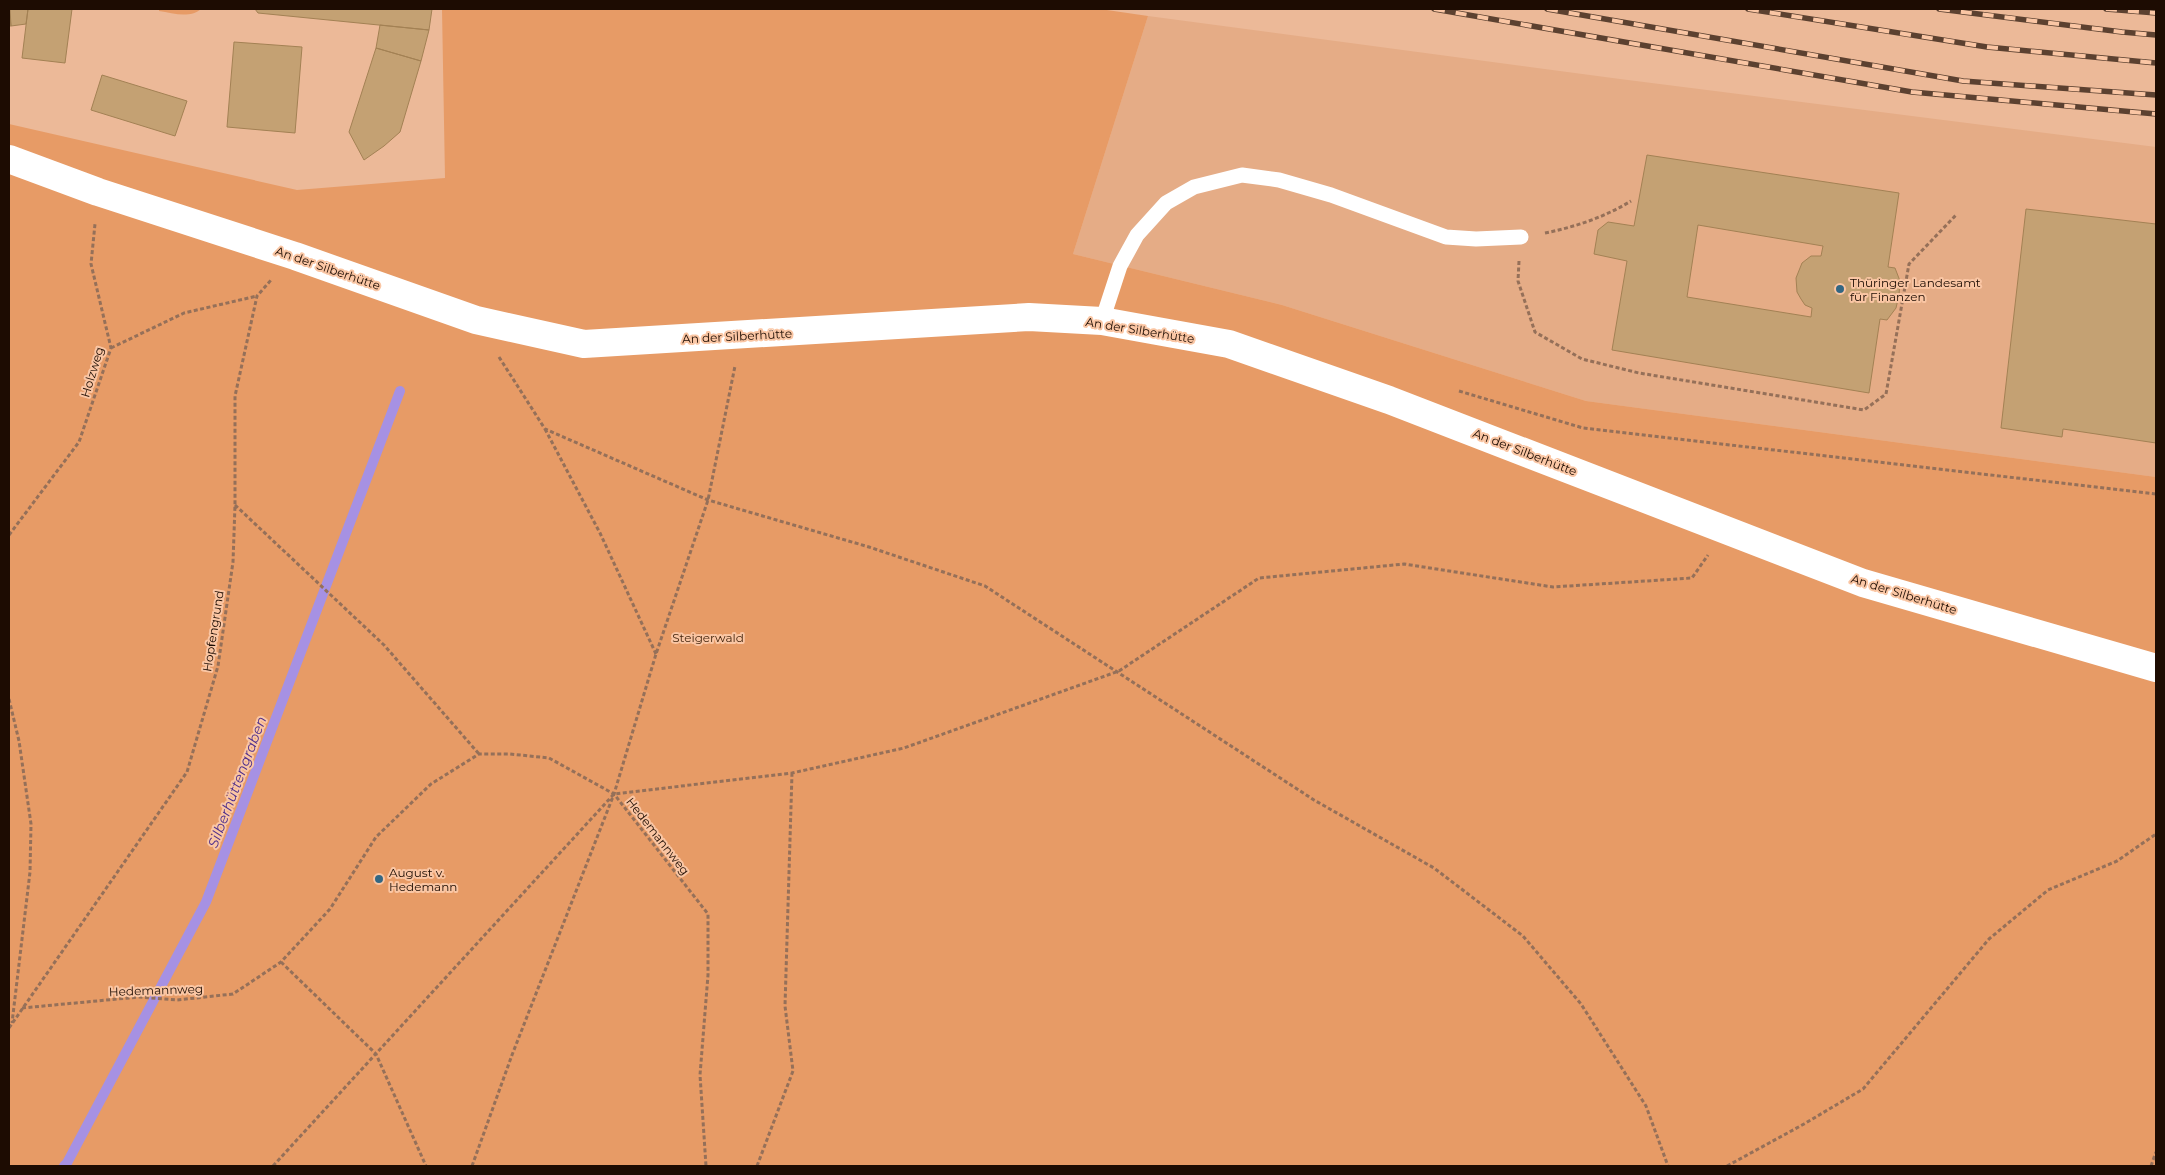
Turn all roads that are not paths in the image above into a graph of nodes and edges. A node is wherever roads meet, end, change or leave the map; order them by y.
1 (9, 159) edge
2 (1521, 237) road end
3 (1102, 321) junction
4 (2156, 668) edge

1 - 3 street, An der Silberhütte
2 - 3 lane
3 - 4 street, An der Silberhütte

